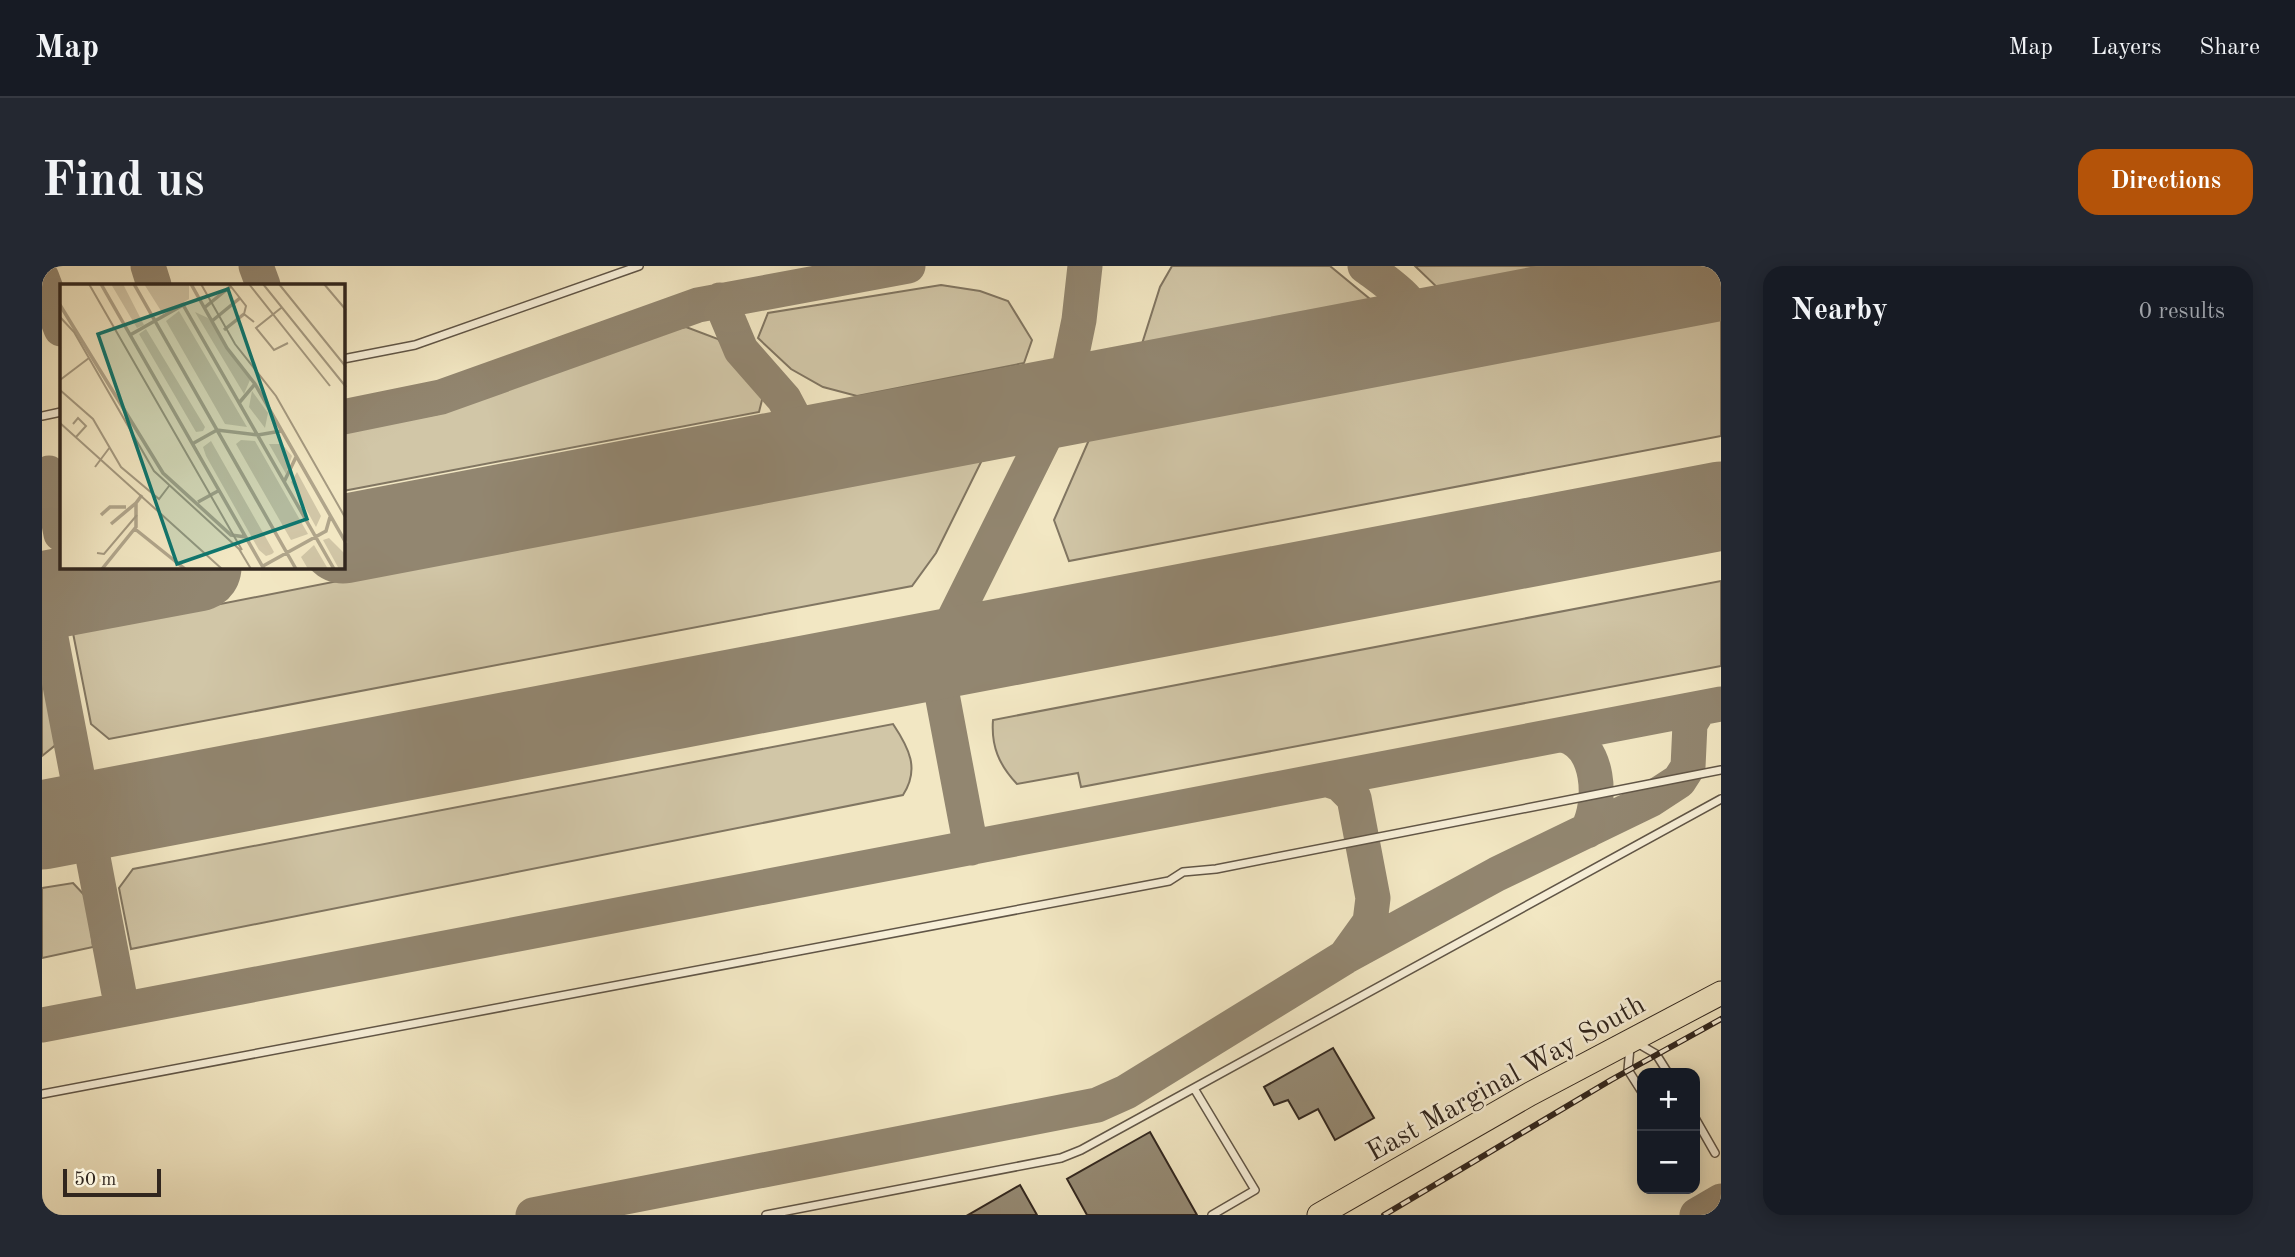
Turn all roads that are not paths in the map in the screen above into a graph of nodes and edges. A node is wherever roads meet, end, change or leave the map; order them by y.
1 (639, 266) edge
2 (345, 359) edge
3 (60, 412) edge
4 (42, 416) edge
5 (1721, 770) edge
6 (1721, 799) edge
7 (1721, 993) edge
8 (1631, 1039) junction
9 (1665, 1068) edge
10 (1637, 1084) edge
11 (1195, 1090) junction
12 (42, 1094) edge
13 (1700, 1126) edge
14 (1716, 1153) dead end
15 (766, 1215) edge
16 (1212, 1215) edge
17 (1319, 1215) edge

1 - 2 lane
3 - 4 lane
5 - 12 lane
6 - 11 lane
7 - 8 main road, East Marginal Way South
8 - 9 lane
8 - 10 lane
8 - 17 main road, East Marginal Way South
11 - 15 lane
11 - 16 lane
13 - 14 lane

